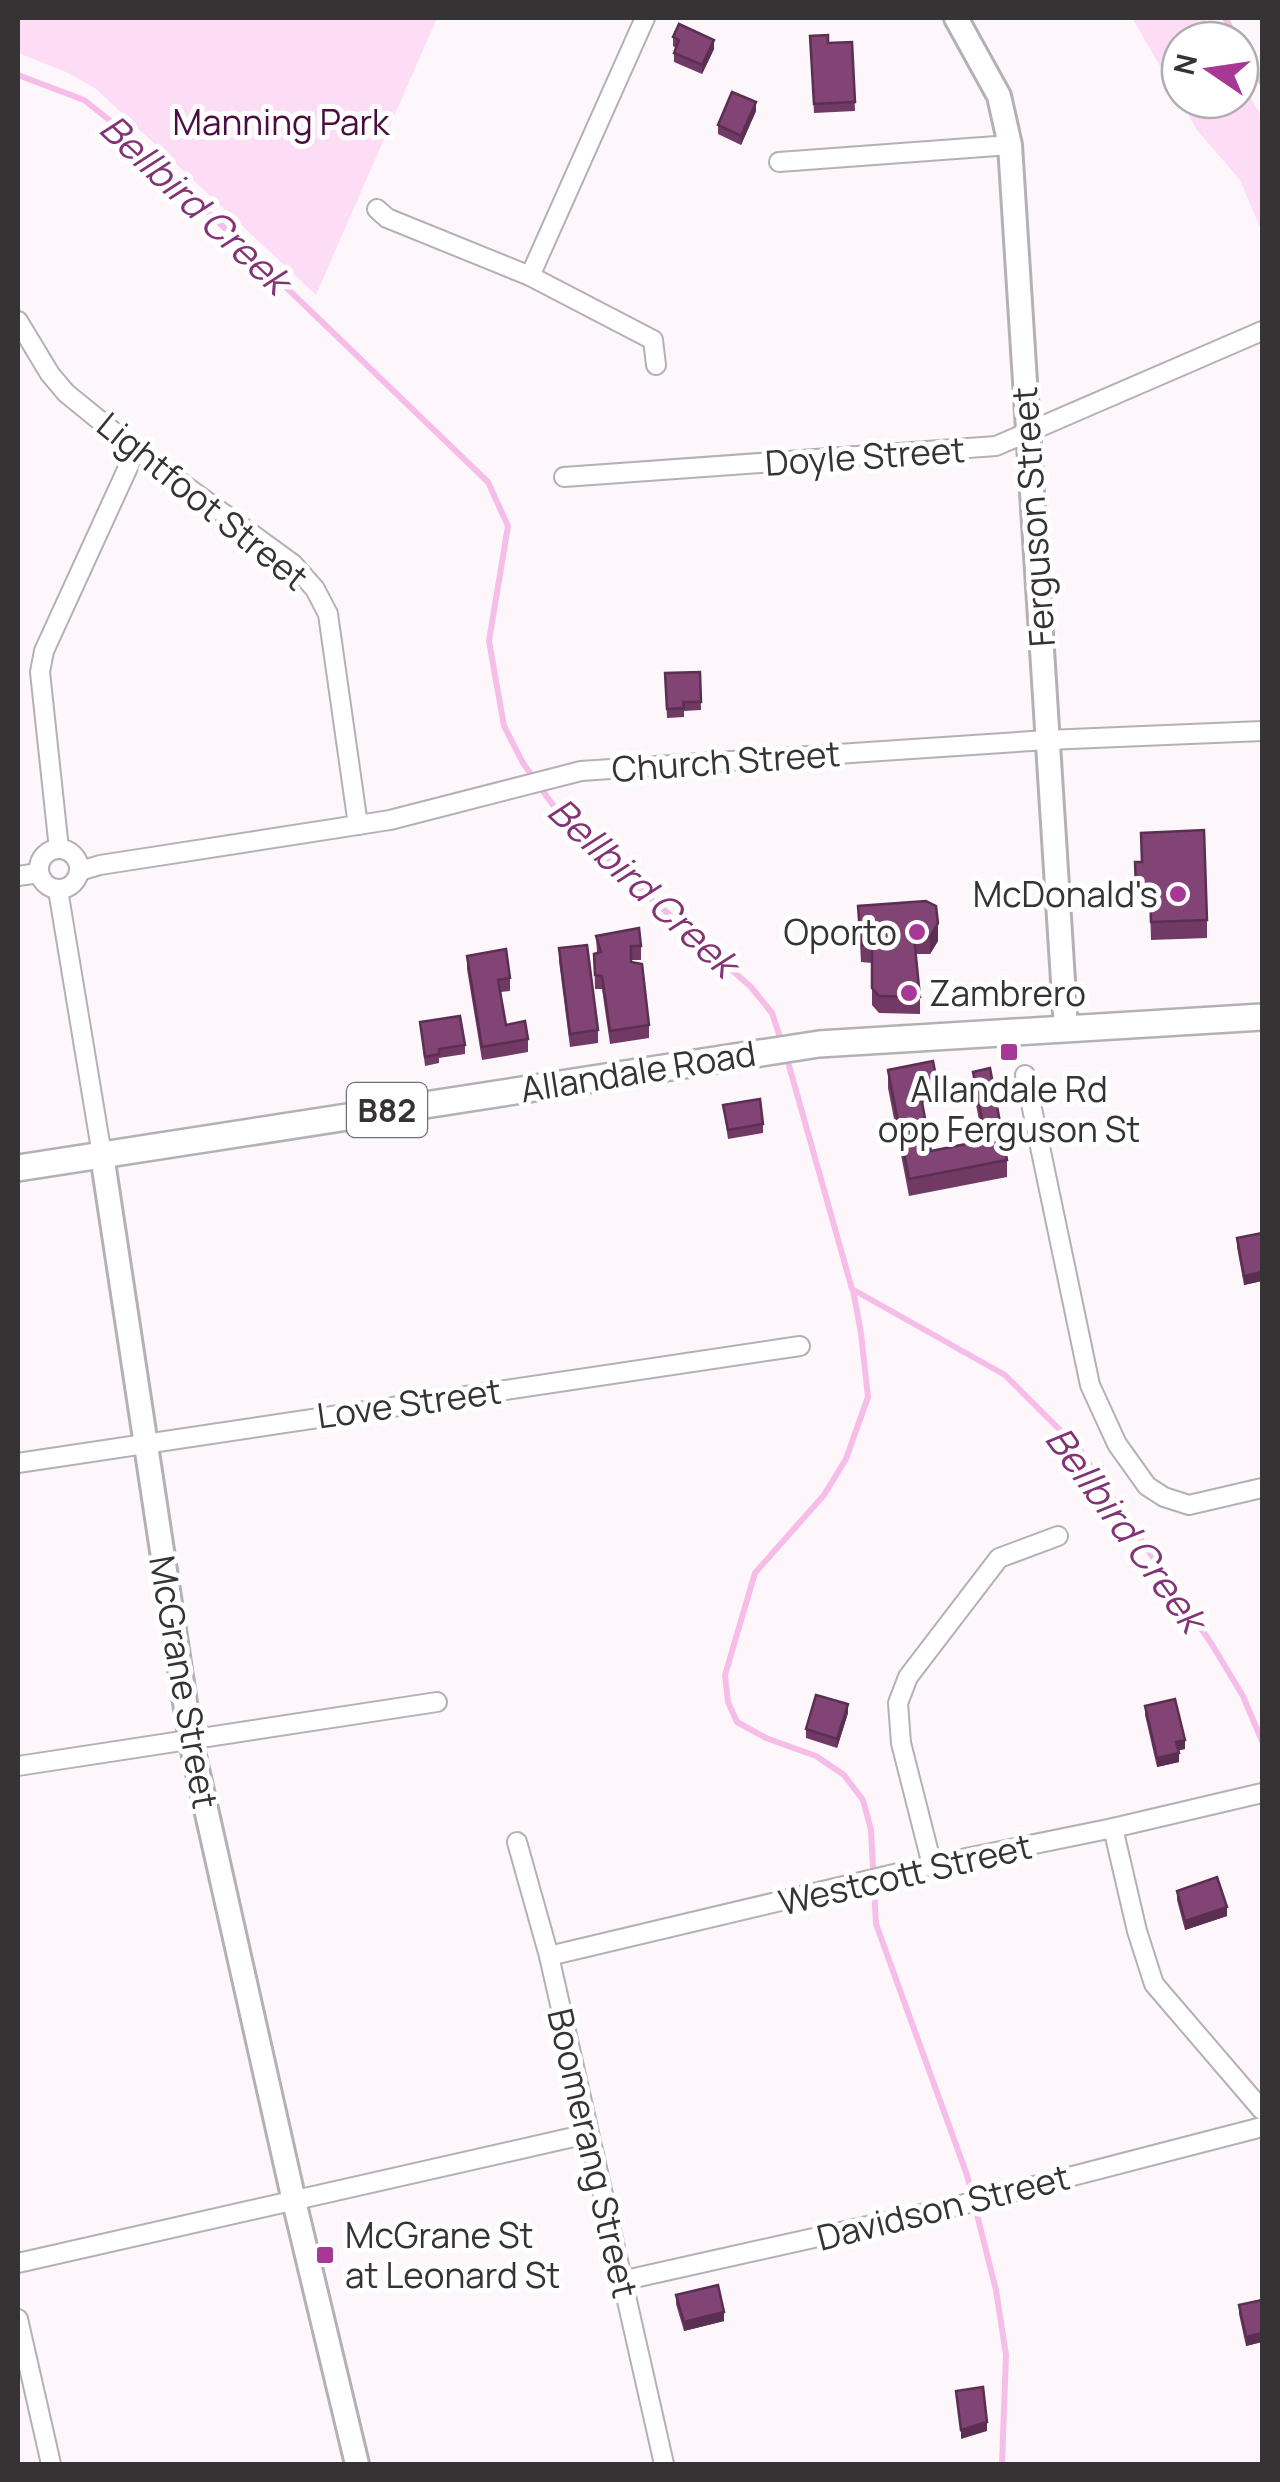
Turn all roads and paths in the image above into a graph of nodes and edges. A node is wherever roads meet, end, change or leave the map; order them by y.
1 (645, 18) edge
2 (956, 18) edge
3 (1010, 144) junction
4 (779, 162) dead end
5 (378, 208) dead end
6 (530, 276) junction
7 (18, 320) edge
8 (1262, 331) edge
9 (656, 364) dead end
10 (1027, 434) junction
11 (136, 450) junction
12 (564, 477) dead end
13 (1262, 731) edge
14 (1047, 740) junction
15 (358, 825) junction
16 (58, 849) junction
17 (80, 871) junction
18 (39, 873) junction
19 (18, 876) edge
20 (58, 890) junction
21 (1262, 1017) edge
22 (1066, 1028) junction
23 (1025, 1075) dead end
24 (102, 1154) junction
25 (18, 1168) edge
26 (800, 1346) dead end
27 (145, 1442) junction
28 (18, 1463) edge
29 (1262, 1488) edge
30 (1058, 1536) dead end
31 (437, 1702) dead end
32 (191, 1742) junction
33 (18, 1766) edge
34 (1253, 1795) edge
35 (1113, 1828) junction
36 (517, 1842) dead end
37 (932, 1865) junction
38 (548, 1956) junction
39 (1262, 2110) edge
40 (1262, 2127) edge
41 (587, 2134) junction
42 (294, 2202) junction
43 (18, 2263) edge
44 (622, 2281) junction
45 (18, 2319) edge
46 (51, 2464) edge
47 (357, 2464) edge
48 (664, 2464) edge

1 - 6 street
2 - 3 street, Ferguson Street
3 - 4 street
3 - 10 street, Ferguson Street
5 - 6 street
6 - 9 street
7 - 11 street, Lightfoot Street
8 - 10 street, Doyle Street
10 - 12 street, Doyle Street
10 - 14 street, Ferguson Street
11 - 15 street, Lightfoot Street
11 - 16 street
13 - 14 street, Church Street
14 - 15 street, Church Street
14 - 22 street, Ferguson Street
15 - 17 street, Church Street
16 - 17 street
16 - 18 street
17 - 20 street
18 - 19 street
18 - 20 street
20 - 24 street, McGrane Street
21 - 22 main road, Allandale Road / B82
22 - 24 main road, Allandale Road / B82
23 - 29 street
24 - 25 main road, Allandale Road / B82
24 - 27 street, McGrane Street
26 - 27 street, Love Street
27 - 28 street, Love Street
27 - 32 street, McGrane Street
30 - 37 street
31 - 32 street
32 - 33 street
32 - 42 street, McGrane Street
34 - 35 street, Westcott Street
35 - 37 street, Westcott Street
35 - 39 street
36 - 38 street, Boomerang Street
37 - 38 street, Westcott Street
38 - 41 street, Boomerang Street
40 - 44 street, Davidson Street
41 - 42 street
41 - 44 street, Boomerang Street
42 - 43 street
42 - 47 street, McGrane Street
44 - 48 street, Boomerang Street
45 - 46 street

